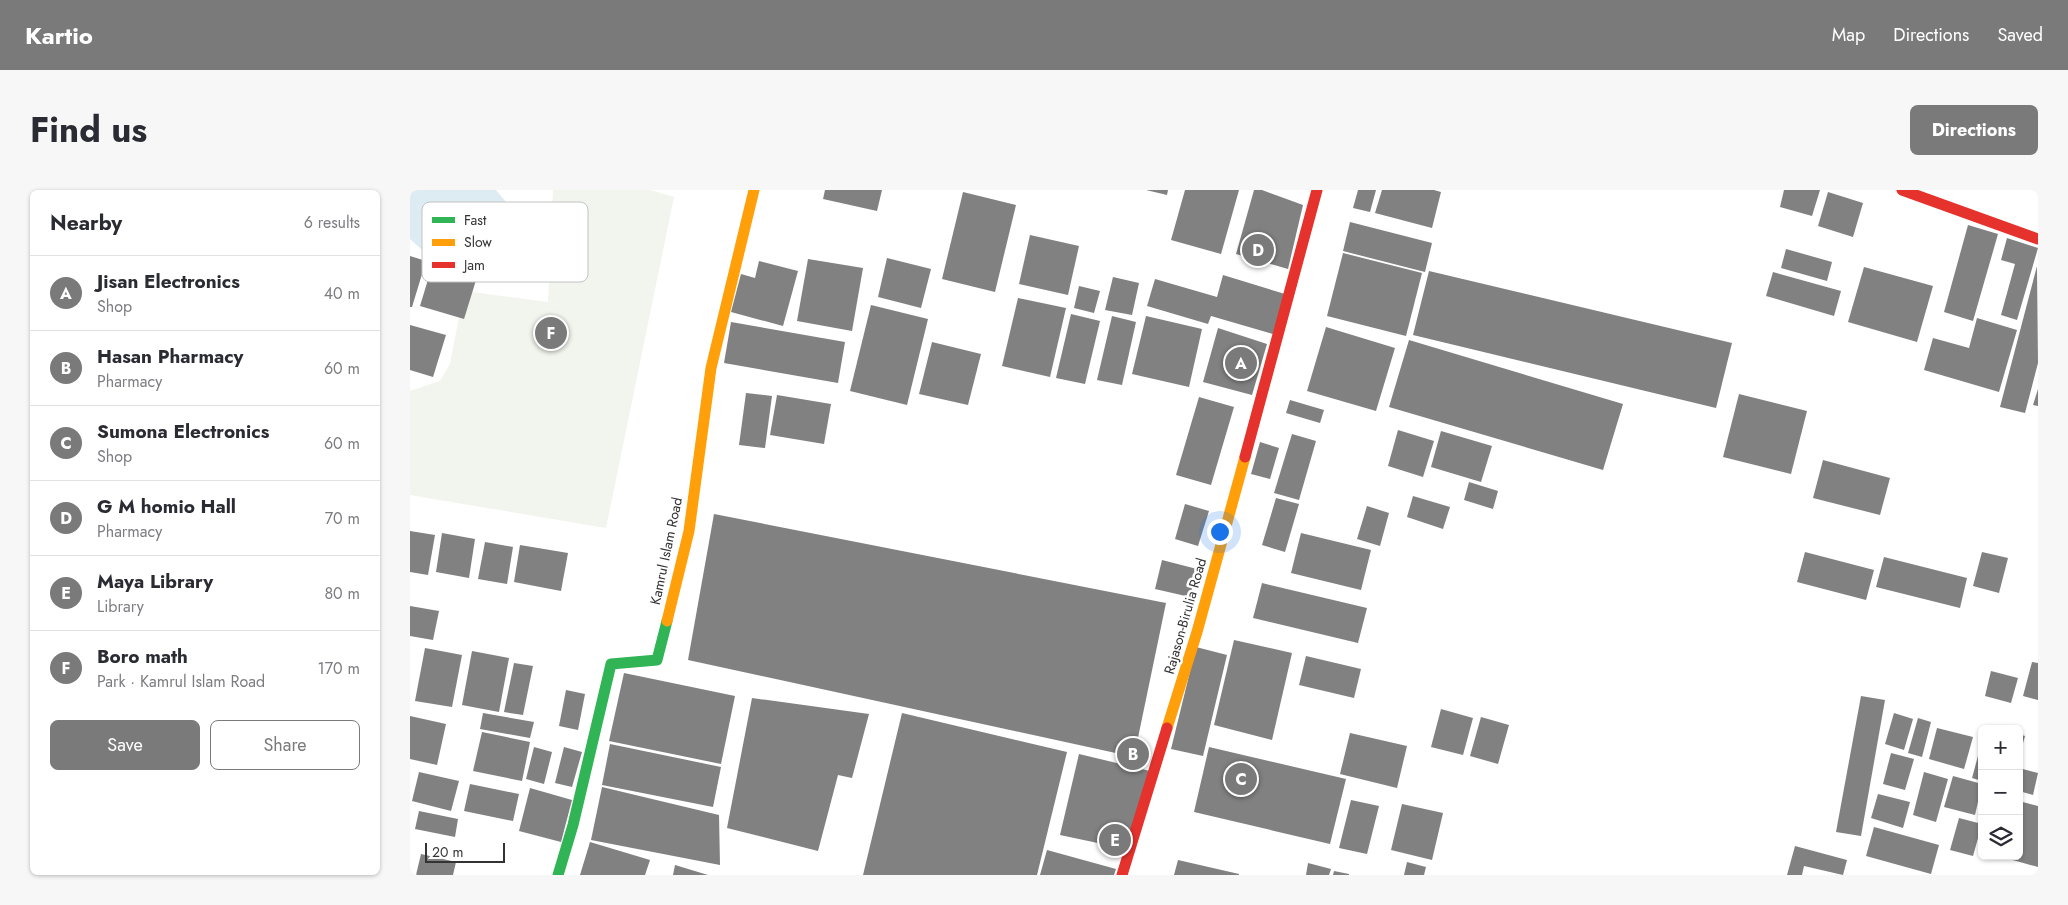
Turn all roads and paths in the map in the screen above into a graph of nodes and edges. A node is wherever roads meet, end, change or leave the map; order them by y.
1 (754, 190) edge
2 (1317, 190) edge
3 (1902, 190) edge
4 (2038, 239) edge
5 (558, 875) edge
6 (1122, 875) edge

1 - 5 street, Kamrul Islam Road
2 - 6 street, Rajason-Birulia Road
3 - 4 street

